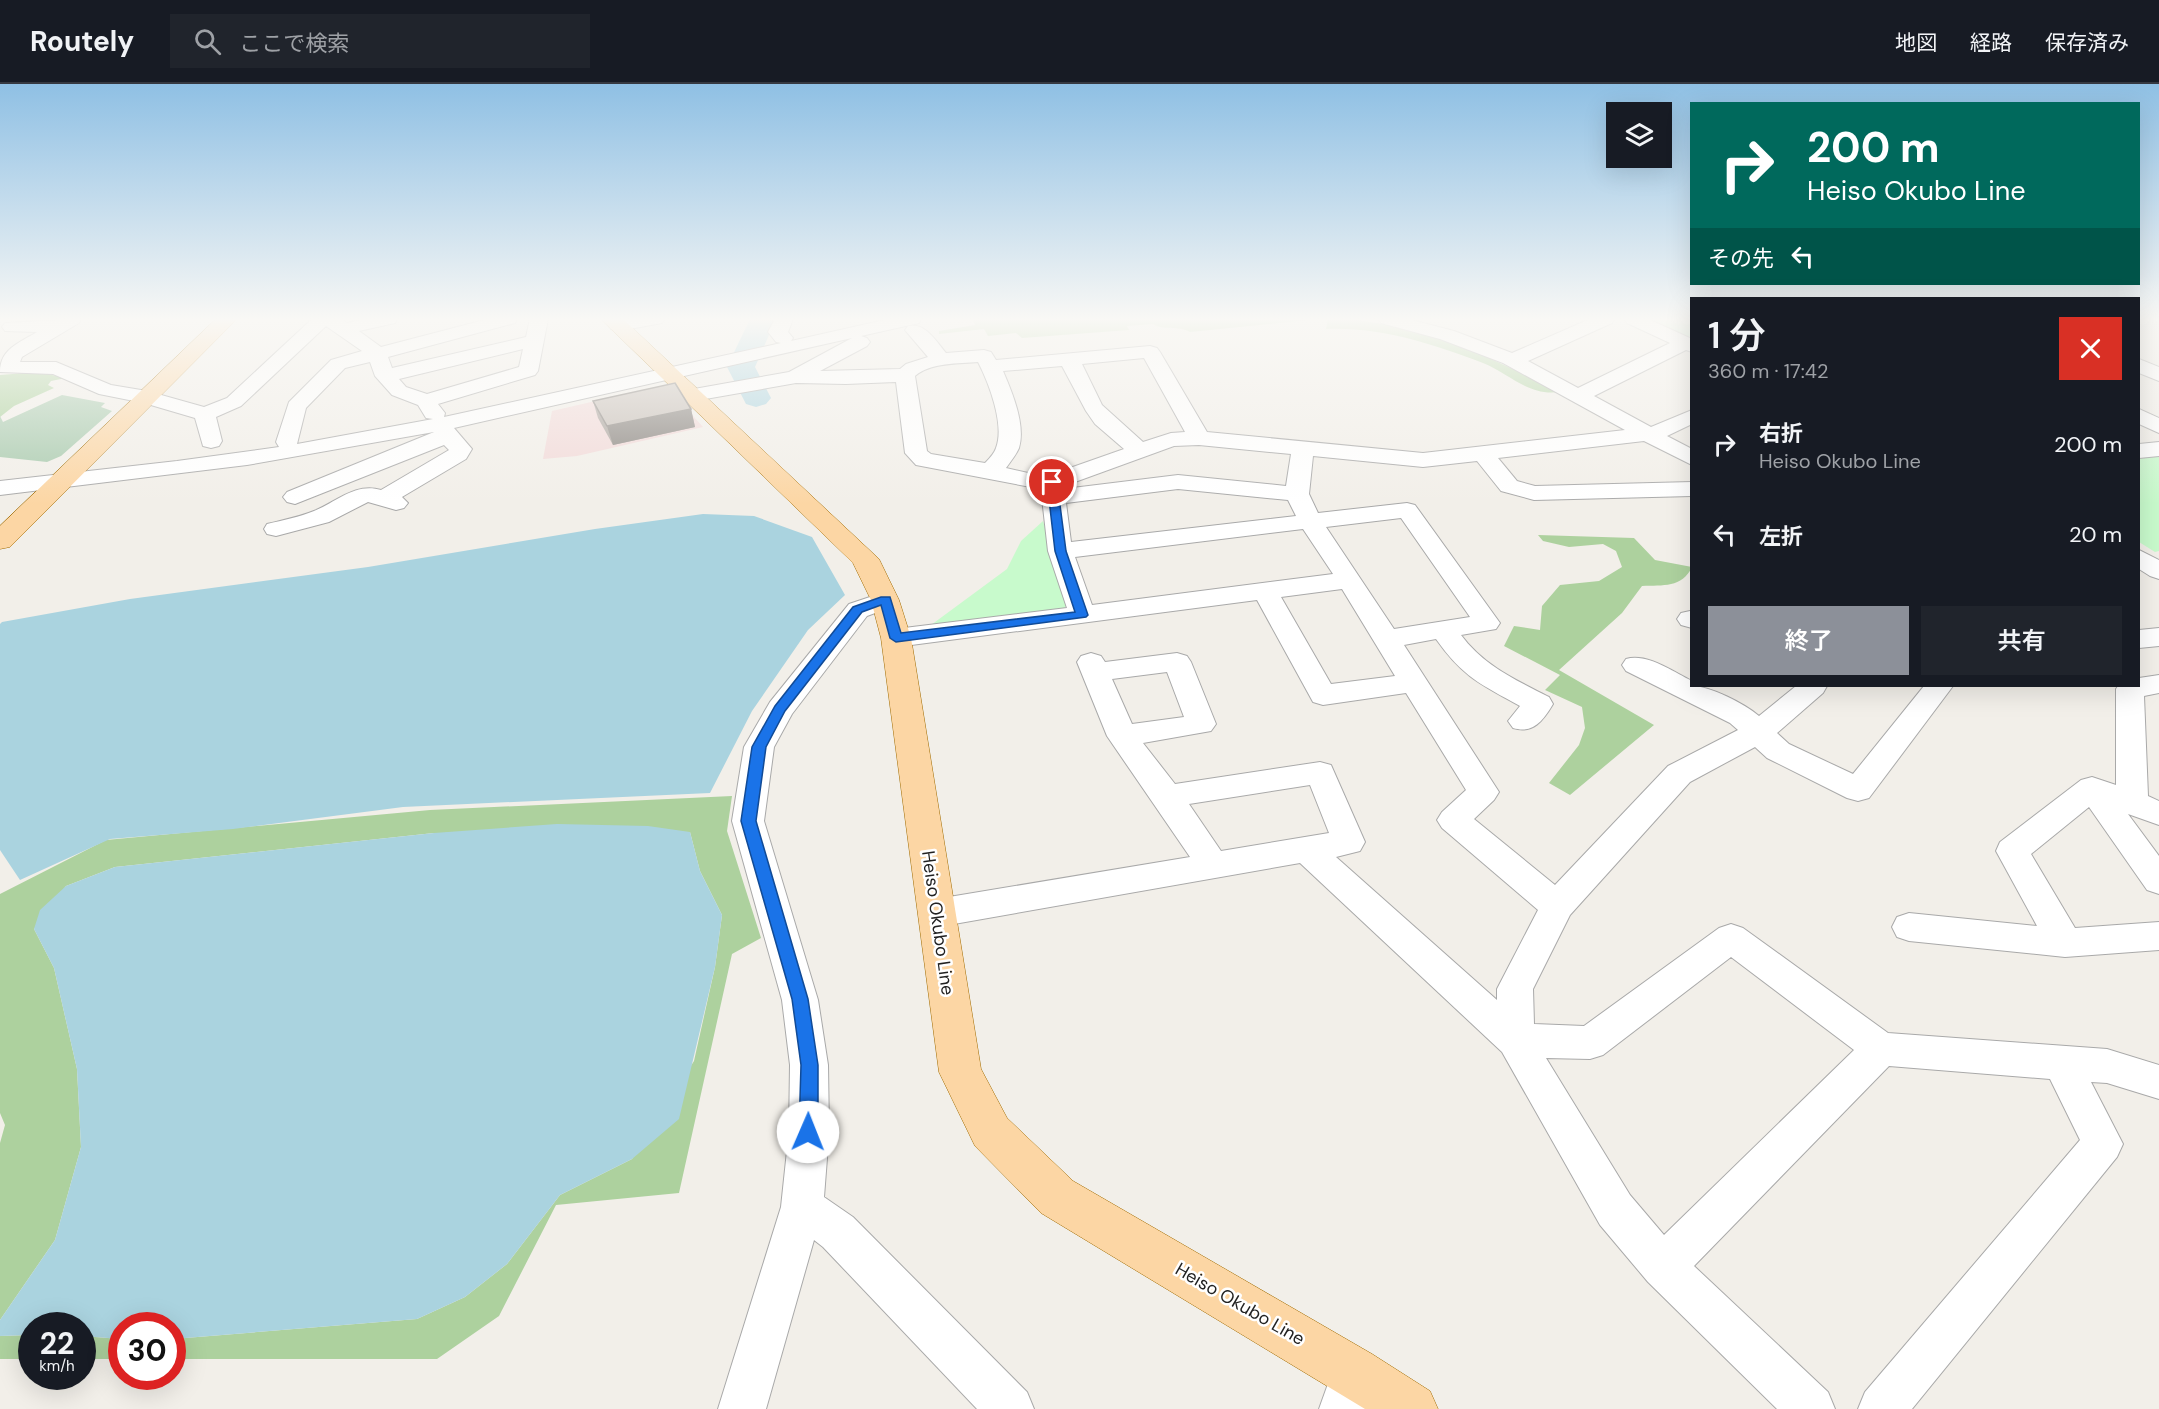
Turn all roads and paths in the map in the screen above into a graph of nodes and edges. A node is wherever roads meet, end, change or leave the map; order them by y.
1 (85, 381) edge
2 (164, 381) edge
3 (256, 381) edge
4 (321, 381) edge
5 (389, 381) edge
6 (509, 381) edge
7 (652, 381) edge
8 (678, 381) edge
9 (905, 381) edge
10 (996, 381) edge
11 (1080, 381) edge
12 (1166, 381) edge
13 (1550, 381) edge
14 (1610, 381) edge
15 (2159, 381) edge
16 (2140, 383) edge
17 (1577, 396) junction
18 (147, 397) junction
19 (205, 414) junction
20 (2140, 416) edge
21 (1690, 417) edge
22 (437, 418) junction
23 (2159, 427) edge
24 (1648, 434) junction
25 (1199, 438) junction
26 (211, 441) dead end
27 (287, 442) junction
28 (1303, 448) junction
29 (2159, 449) edge
30 (1139, 450) junction
31 (2140, 451) edge
32 (1483, 454) junction
33 (1690, 457) edge
34 (991, 471) junction
35 (69, 475) junction
36 (0, 477) edge
37 (0, 488) edge
38 (1690, 489) edge
39 (1053, 490) junction
40 (1297, 494) junction
41 (295, 497) dead end
42 (1310, 521) junction
43 (276, 529) dead end
44 (0, 541) edge
45 (1060, 551) junction
46 (1348, 580) junction
47 (1265, 591) junction
48 (885, 600) junction
49 (1082, 615) junction
50 (1443, 630) junction
51 (2159, 637) edge
52 (896, 638) junction
53 (1385, 639) junction
54 (2140, 639) edge
55 (1636, 665) dead end
56 (1412, 683) junction
57 (1812, 687) edge
58 (1938, 687) edge
59 (2137, 687) edge
60 (1523, 721) dead end
61 (1759, 732) junction
62 (1122, 736) junction
63 (2092, 788) junction
64 (1167, 795) junction
65 (2145, 808) edge
66 (1306, 849) junction
67 (1213, 865) junction
68 (2159, 881) edge
69 (1557, 906) junction
70 (937, 913) junction
71 (1909, 927) dead end
72 (2159, 936) edge
73 (2065, 943) junction
74 (1515, 1040) junction
75 (1881, 1048) junction
76 (2061, 1062) junction
77 (2159, 1082) edge
78 (802, 1207) junction
79 (1663, 1267) junction
80 (1349, 1390) edge
81 (742, 1409) edge
82 (1010, 1409) edge
83 (1412, 1409) edge
84 (1811, 1409) edge
85 (1882, 1409) edge

1 - 18 street
2 - 18 main road
3 - 19 street
4 - 27 street
5 - 22 street
6 - 22 street
7 - 22 street
8 - 48 main road, Heiso Okubo Line
9 - 34 street
10 - 34 street
11 - 30 street
12 - 25 street
13 - 17 street
14 - 17 street
15 - 16 street
17 - 24 street
18 - 19 street
18 - 35 main road
19 - 26 street
20 - 23 street
21 - 24 street
22 - 27 street
22 - 35 street
22 - 41 street
22 - 43 street
24 - 32 street
24 - 33 street
25 - 28 street
25 - 30 street
27 - 35 street
28 - 32 street
28 - 40 street
29 - 31 street
30 - 39 street
32 - 38 street
34 - 39 street
35 - 36 street
35 - 37 street
35 - 44 main road
39 - 40 street
39 - 45 street
40 - 42 street
42 - 45 street
42 - 46 street
42 - 50 street
45 - 49 street
46 - 47 street
46 - 53 street
47 - 49 street
47 - 56 street
48 - 52 main road, Heiso Okubo Line
48 - 78 street
49 - 52 street
50 - 53 street
50 - 60 street
51 - 54 street
52 - 70 main road, Heiso Okubo Line
53 - 56 street
55 - 61 street
56 - 69 street
57 - 61 street
58 - 61 street
59 - 65 street
61 - 69 street
62 - 62 street
62 - 64 street
63 - 65 street
63 - 68 street
63 - 73 street
64 - 66 street
64 - 67 street
66 - 67 street
66 - 74 street
67 - 70 street
69 - 74 street
70 - 80 main road, Heiso Okubo Line
71 - 73 street
72 - 73 street
74 - 75 street
74 - 79 street
75 - 76 street
75 - 79 street
76 - 77 street
76 - 85 street
78 - 81 street
78 - 82 street
79 - 84 street
80 - 83 main road, Heiso Okubo Line

